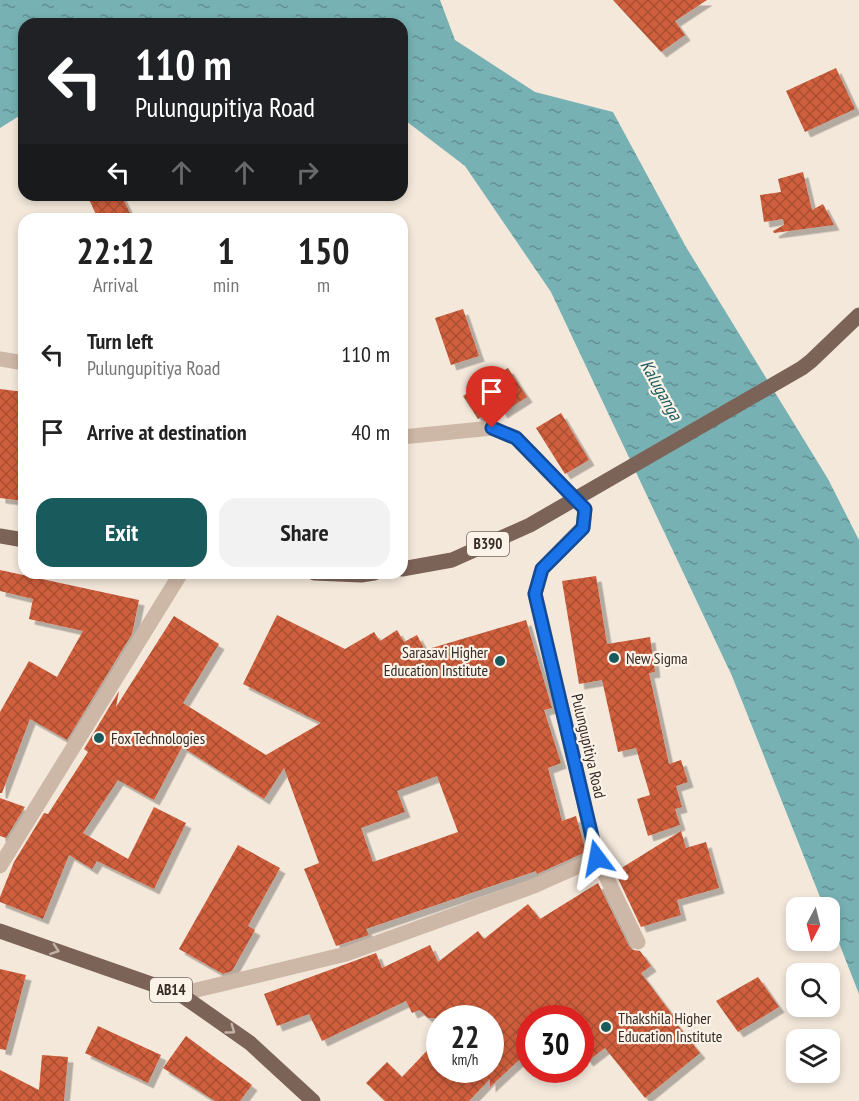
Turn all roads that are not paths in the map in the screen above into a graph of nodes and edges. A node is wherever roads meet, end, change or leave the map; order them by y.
1 (859, 315) edge
2 (0, 359) edge
3 (18, 362) edge
4 (408, 436) edge
5 (0, 536) edge
6 (18, 539) edge
7 (408, 567) edge
8 (177, 579) edge
9 (597, 858) junction
10 (0, 866) edge
11 (0, 931) edge
12 (638, 942) dead end
13 (180, 994) junction
14 (313, 1101) edge

1 - 7 main road, B390
2 - 3 street
4 - 9 street, Pulungupitiya Road
5 - 6 main road
8 - 10 street
9 - 12 street
9 - 13 street
11 -> 13 main road, AB14
13 -> 14 main road, AB14

